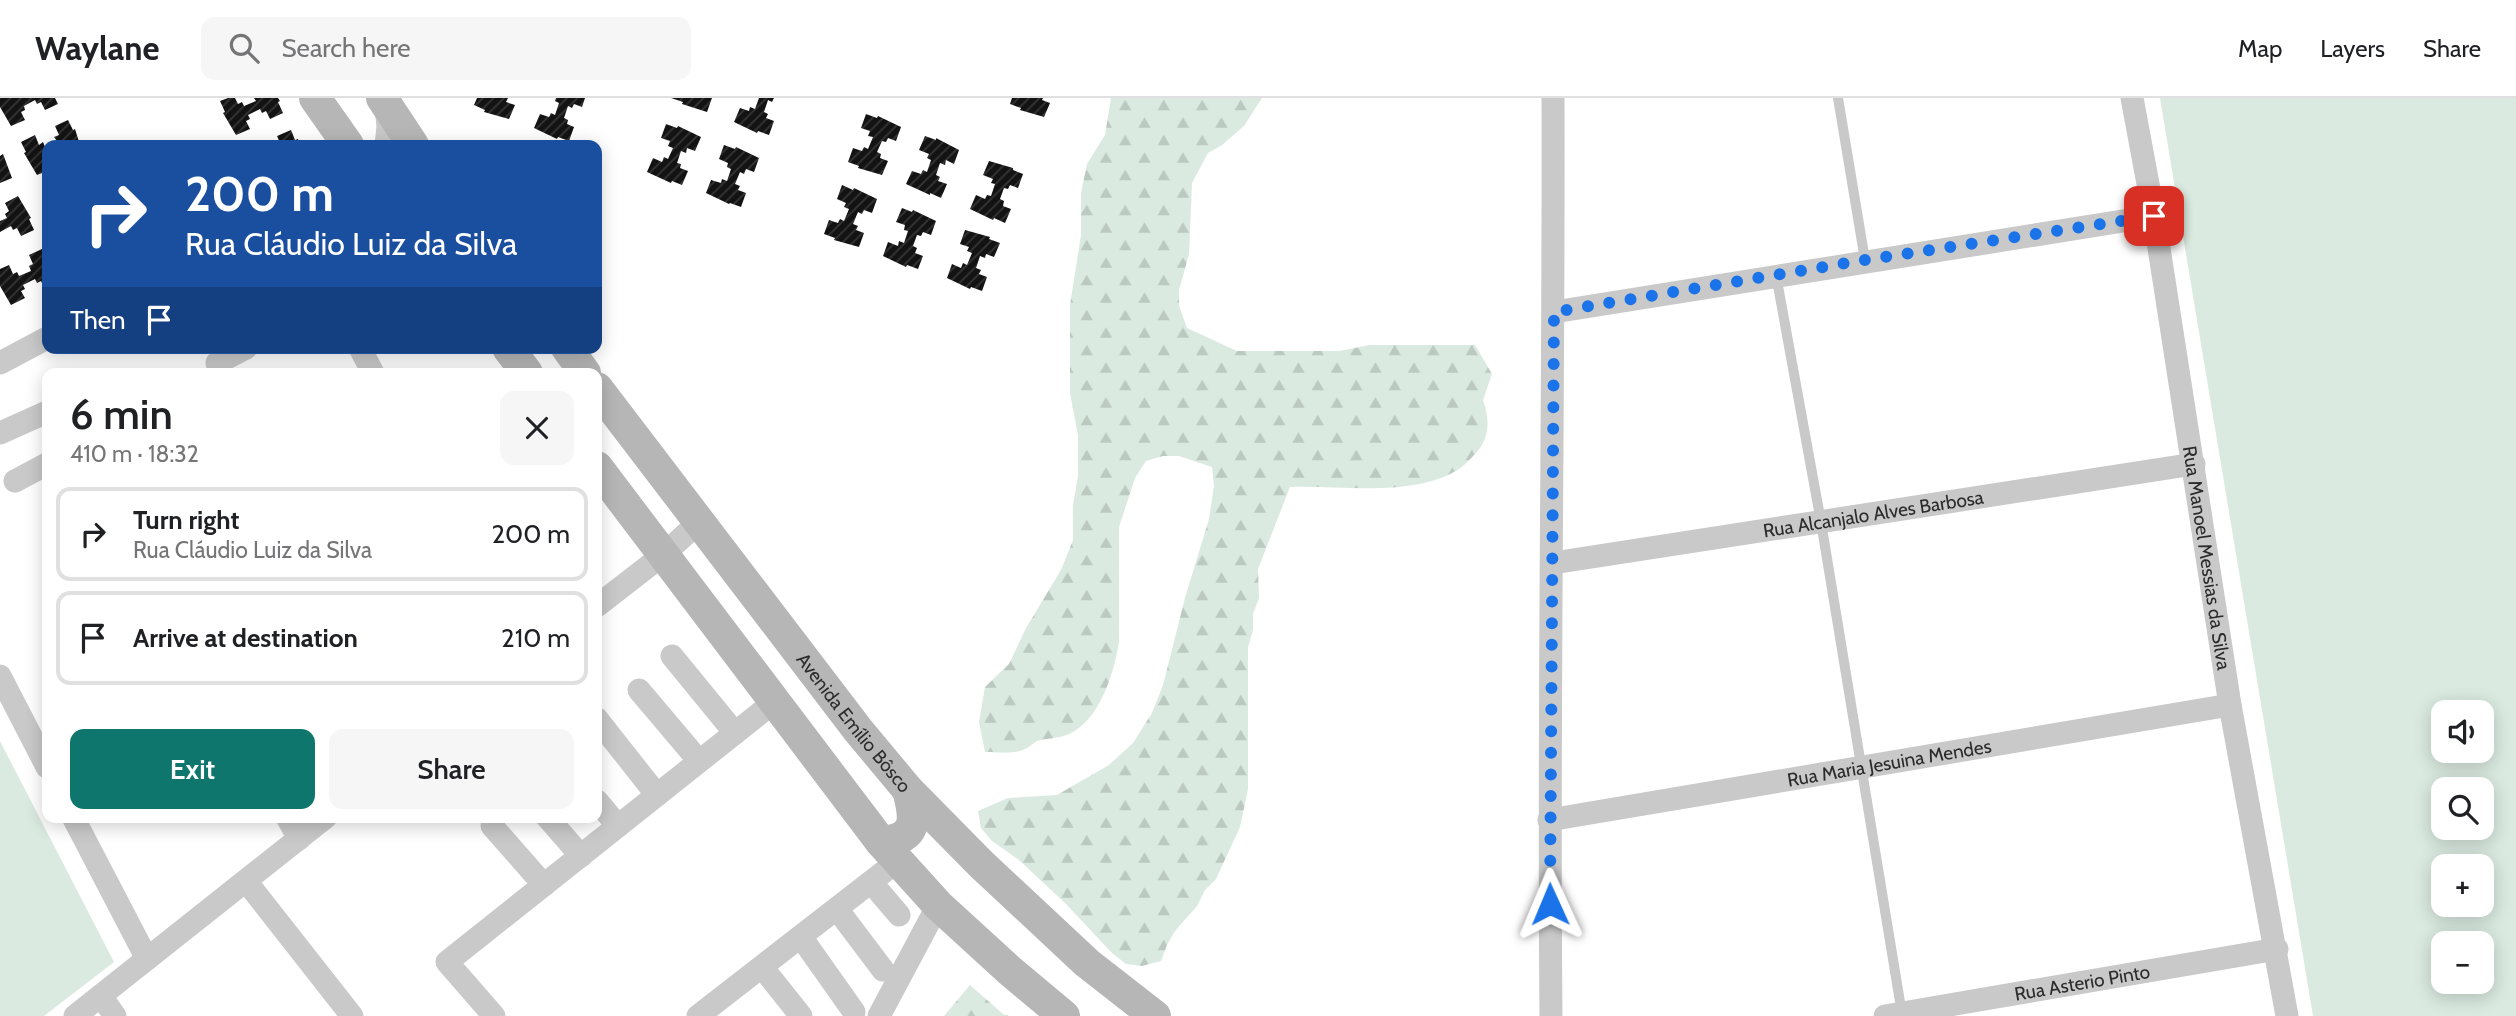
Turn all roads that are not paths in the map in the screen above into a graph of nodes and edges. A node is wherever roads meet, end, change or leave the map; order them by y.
1 (315, 98) edge
2 (1553, 98) edge
3 (1838, 98) edge
4 (2132, 98) edge
5 (384, 100) edge
6 (344, 140) edge
7 (387, 140) edge
8 (409, 140) edge
9 (2154, 216) junction
10 (1865, 260) junction
11 (1776, 275) junction
12 (1554, 312) junction
13 (42, 341) edge
14 (232, 354) edge
15 (513, 354) edge
16 (571, 354) edge
17 (215, 361) edge
18 (0, 363) edge
19 (523, 368) edge
20 (581, 368) edge
21 (602, 395) edge
22 (42, 414) edge
23 (0, 433) edge
24 (2194, 464) junction
25 (42, 467) edge
26 (602, 473) edge
27 (15, 481) dead end
28 (699, 522) junction
29 (1821, 522) junction
30 (664, 554) junction
31 (1553, 563) junction
32 (602, 602) edge
33 (672, 656) dead end
34 (0, 676) edge
35 (639, 690) dead end
36 (775, 702) junction
37 (2230, 705) junction
38 (602, 725) edge
39 (735, 733) junction
40 (42, 757) edge
41 (699, 761) junction
42 (1860, 768) junction
43 (908, 790) junction
44 (657, 795) junction
45 (602, 807) edge
46 (1549, 820) junction
47 (76, 823) edge
48 (290, 823) edge
49 (319, 823) edge
50 (552, 823) edge
51 (492, 826) dead end
52 (618, 826) junction
53 (299, 839) junction
54 (890, 851) junction
55 (580, 856) junction
56 (246, 881) junction
57 (871, 882) junction
58 (544, 885) junction
59 (938, 905) junction
60 (837, 909) junction
61 (899, 915) dead end
62 (801, 937) junction
63 (2277, 948) junction
64 (147, 959) junction
65 (762, 967) junction
66 (883, 970) dead end
67 (101, 996) junction
68 (854, 1012) dead end
69 (1149, 1012) edge
70 (1897, 1015) edge
71 (75, 1016) edge
72 (115, 1016) edge
73 (352, 1016) edge
74 (495, 1016) edge
75 (698, 1016) edge
76 (801, 1016) edge
77 (880, 1016) edge
78 (1064, 1016) edge
79 (1551, 1016) edge
80 (2287, 1016) edge

1 - 6 main road
2 - 12 street
3 - 10 lane
4 - 9 street, Rua Manoel Messias da Silva
5 - 7 street
5 - 8 main road
9 - 10 street
9 - 24 street, Rua Manoel Messias da Silva
10 - 11 street
11 - 12 street
11 - 29 lane
12 - 31 street
13 - 18 street
14 - 17 street
15 - 19 main road
16 - 20 main road
21 - 28 main road, Avenida Emílio Bôsco
22 - 23 street
24 - 29 street, Rua Alcanjalo Alves Barbosa
24 - 37 street, Rua Manoel Messias da Silva
25 - 27 street
26 - 30 main road
28 - 30 street
28 - 43 main road, Avenida Emílio Bôsco
29 - 31 street, Rua Alcanjalo Alves Barbosa
29 - 42 lane
30 - 32 street
30 - 36 main road
31 - 46 street
33 - 39 street
34 - 40 street
35 - 41 street
36 - 39 street
36 - 54 main road
37 - 42 street, Rua Maria Jesuina Mendes
37 - 63 street, Rua Manoel Messias da Silva
38 - 44 street
39 - 41 street
41 - 44 street
42 - 46 street, Rua Maria Jesuina Mendes
42 - 70 lane
43 - 54 main road
43 - 69 main road, Avenida Emílio Bôsco
44 - 52 street
45 - 52 street
46 - 79 street
47 - 64 street
48 - 53 street
49 - 53 street
50 - 55 street
51 - 58 street
52 - 55 street
53 - 56 street
54 - 57 street
54 - 59 main road
55 - 58 street
56 - 64 street
56 - 73 street
57 - 60 street
57 - 61 street
58 - 74 street
59 - 77 street
59 - 78 main road
60 - 62 street
60 - 66 street
62 - 65 street
62 - 68 street
63 - 70 street, Rua Asterio Pinto
63 - 80 street, Rua Manoel Messias da Silva
64 - 67 street
65 - 75 street
65 - 76 street
67 - 71 street
67 - 72 street

